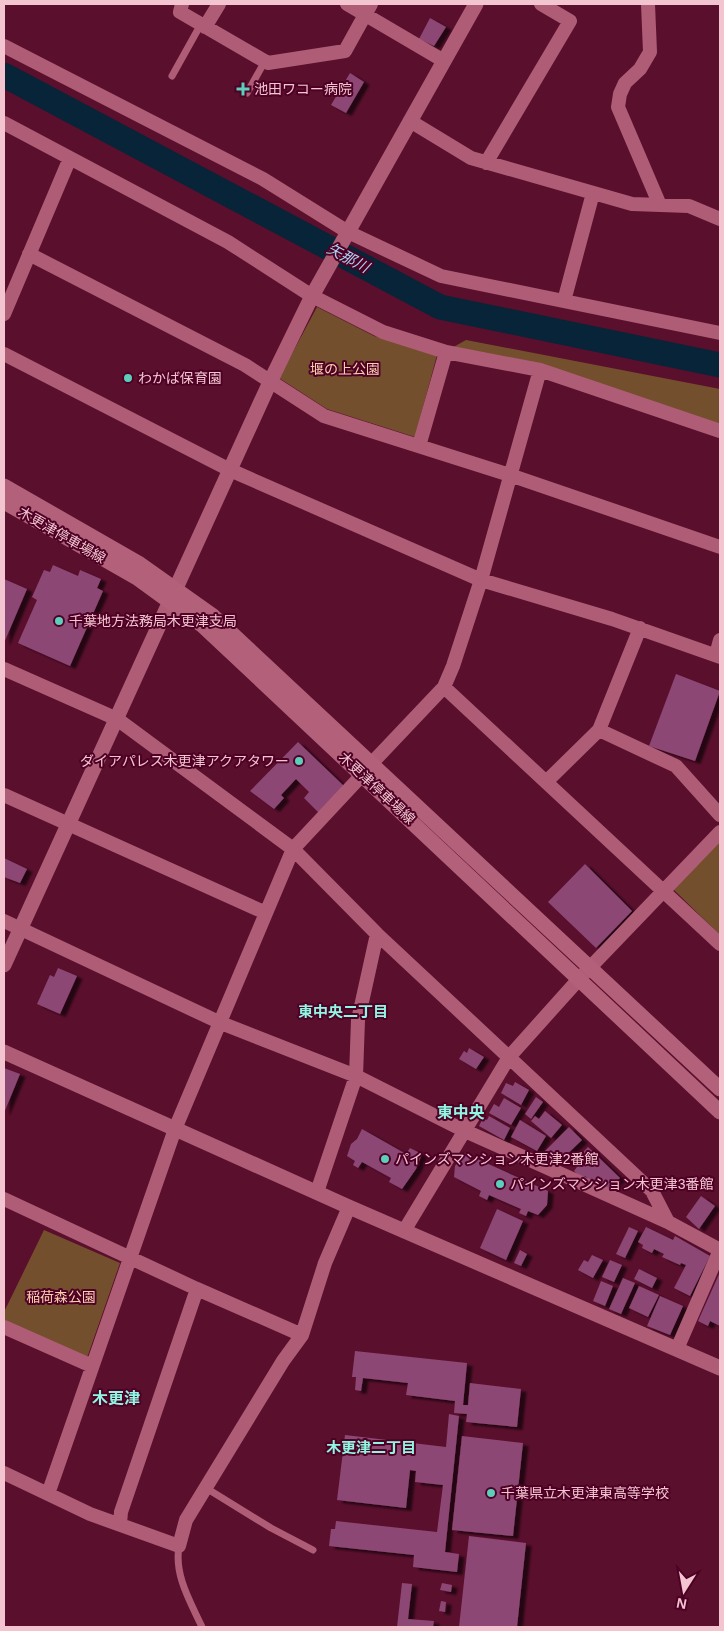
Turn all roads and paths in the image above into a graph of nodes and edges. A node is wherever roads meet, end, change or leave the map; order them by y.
1 (182, 4) edge
2 (219, 4) edge
3 (347, 4) edge
4 (476, 4) edge
5 (541, 4) edge
6 (648, 4) edge
7 (368, 9) edge
8 (203, 25) junction
9 (4, 46) edge
10 (265, 61) junction
11 (444, 61) junction
12 (172, 76) dead end
13 (248, 93) dead end
14 (410, 121) junction
15 (4, 124) edge
16 (70, 158) junction
17 (486, 163) junction
18 (593, 193) junction
19 (659, 203) junction
20 (720, 219) edge
21 (348, 232) junction
22 (29, 254) junction
23 (312, 296) junction
24 (564, 301) junction
25 (4, 314) edge
26 (720, 333) edge
27 (446, 352) junction
28 (4, 354) edge
29 (540, 370) junction
30 (270, 382) junction
31 (720, 431) edge
32 (419, 446) junction
33 (230, 470) junction
34 (510, 475) junction
35 (4, 486) edge
36 (4, 502) edge
37 (720, 547) edge
38 (481, 580) junction
39 (172, 595) junction
40 (640, 628) junction
41 (720, 640) edge
42 (718, 656) edge
43 (4, 669) edge
44 (444, 687) junction
45 (117, 718) junction
46 (599, 730) junction
47 (367, 769) junction
48 (546, 782) junction
49 (4, 795) edge
50 (720, 815) edge
51 (70, 823) junction
52 (720, 832) edge
53 (293, 849) junction
54 (663, 891) junction
55 (266, 913) junction
56 (4, 922) edge
57 (19, 928) junction
58 (377, 934) junction
59 (720, 944) edge
60 (4, 965) edge
61 (584, 974) junction
62 (221, 1023) junction
63 (4, 1052) edge
64 (509, 1057) junction
65 (356, 1076) junction
66 (720, 1090) edge
67 (720, 1112) edge
68 (175, 1129) junction
69 (463, 1130) junction
70 (317, 1192) junction
71 (4, 1199) edge
72 (350, 1207) junction
73 (668, 1222) junction
74 (404, 1231) junction
75 (720, 1250) edge
76 (129, 1258) junction
77 (196, 1290) junction
78 (4, 1327) edge
79 (302, 1335) junction
80 (677, 1349) junction
81 (92, 1366) junction
82 (720, 1368) edge
83 (4, 1473) edge
84 (206, 1488) junction
85 (48, 1494) junction
86 (120, 1524) junction
87 (178, 1546) junction
88 (313, 1550) dead end
89 (202, 1627) edge

1 - 8 street
2 - 8 street
3 - 7 street
4 - 11 street
5 - 17 street
6 - 19 street
7 - 10 street
7 - 11 street
8 - 10 street
8 - 12 lane
9 - 21 street
10 - 13 lane
11 - 14 street
14 - 17 street
14 - 21 street
15 - 16 street
16 - 22 street
16 - 23 street
17 - 18 street
18 - 19 street
18 - 24 street
19 - 20 street
21 - 23 street
21 - 24 street
22 - 25 street
22 - 30 street
23 - 27 street
23 - 30 street
24 - 26 street
27 - 29 street
27 - 32 street
28 - 33 street
29 - 31 street
29 - 34 street
30 - 32 street
30 - 33 street
32 - 34 street
33 - 38 street
33 - 39 street
34 - 37 street
34 - 38 street
35 - 39 main road, 木更津停車場線
36 - 39 main road, 木更津停車場線
38 - 40 street
38 - 44 street
39 - 45 street
39 - 47 main road, 木更津停車場線
40 - 42 street
40 - 46 street
41 - 42 street
43 - 45 street
44 - 47 street
44 - 48 street
45 - 51 street
45 - 53 street
46 - 48 street
46 - 50 street
47 - 53 street
47 - 61 main road, 木更津停車場線
48 - 54 street
49 - 51 street
51 - 55 street
51 - 57 street
52 - 54 street
53 - 55 street
53 - 58 street
54 - 59 street
54 - 61 street
55 - 62 street
56 - 57 street
57 - 60 street
57 - 62 street
58 - 64 street
58 - 65 street
61 - 64 street
61 - 66 main road, 木更津停車場線
61 - 67 main road, 木更津停車場線
62 - 65 street
62 - 68 street
63 - 68 street
64 - 69 street
64 - 73 street
65 - 69 street
65 - 70 street
68 - 70 street
68 - 76 street
69 - 73 street
69 - 74 street
70 - 72 street
71 - 76 street
72 - 74 street
72 - 79 street
73 - 75 street
74 - 80 street
75 - 80 street
76 - 77 street
76 - 81 street
77 - 79 street
77 - 86 street
78 - 81 street
79 - 84 street
80 - 82 street
81 - 85 street
83 - 85 street
84 - 87 street
84 - 88 lane
85 - 86 street
86 - 87 street
87 - 89 lane

